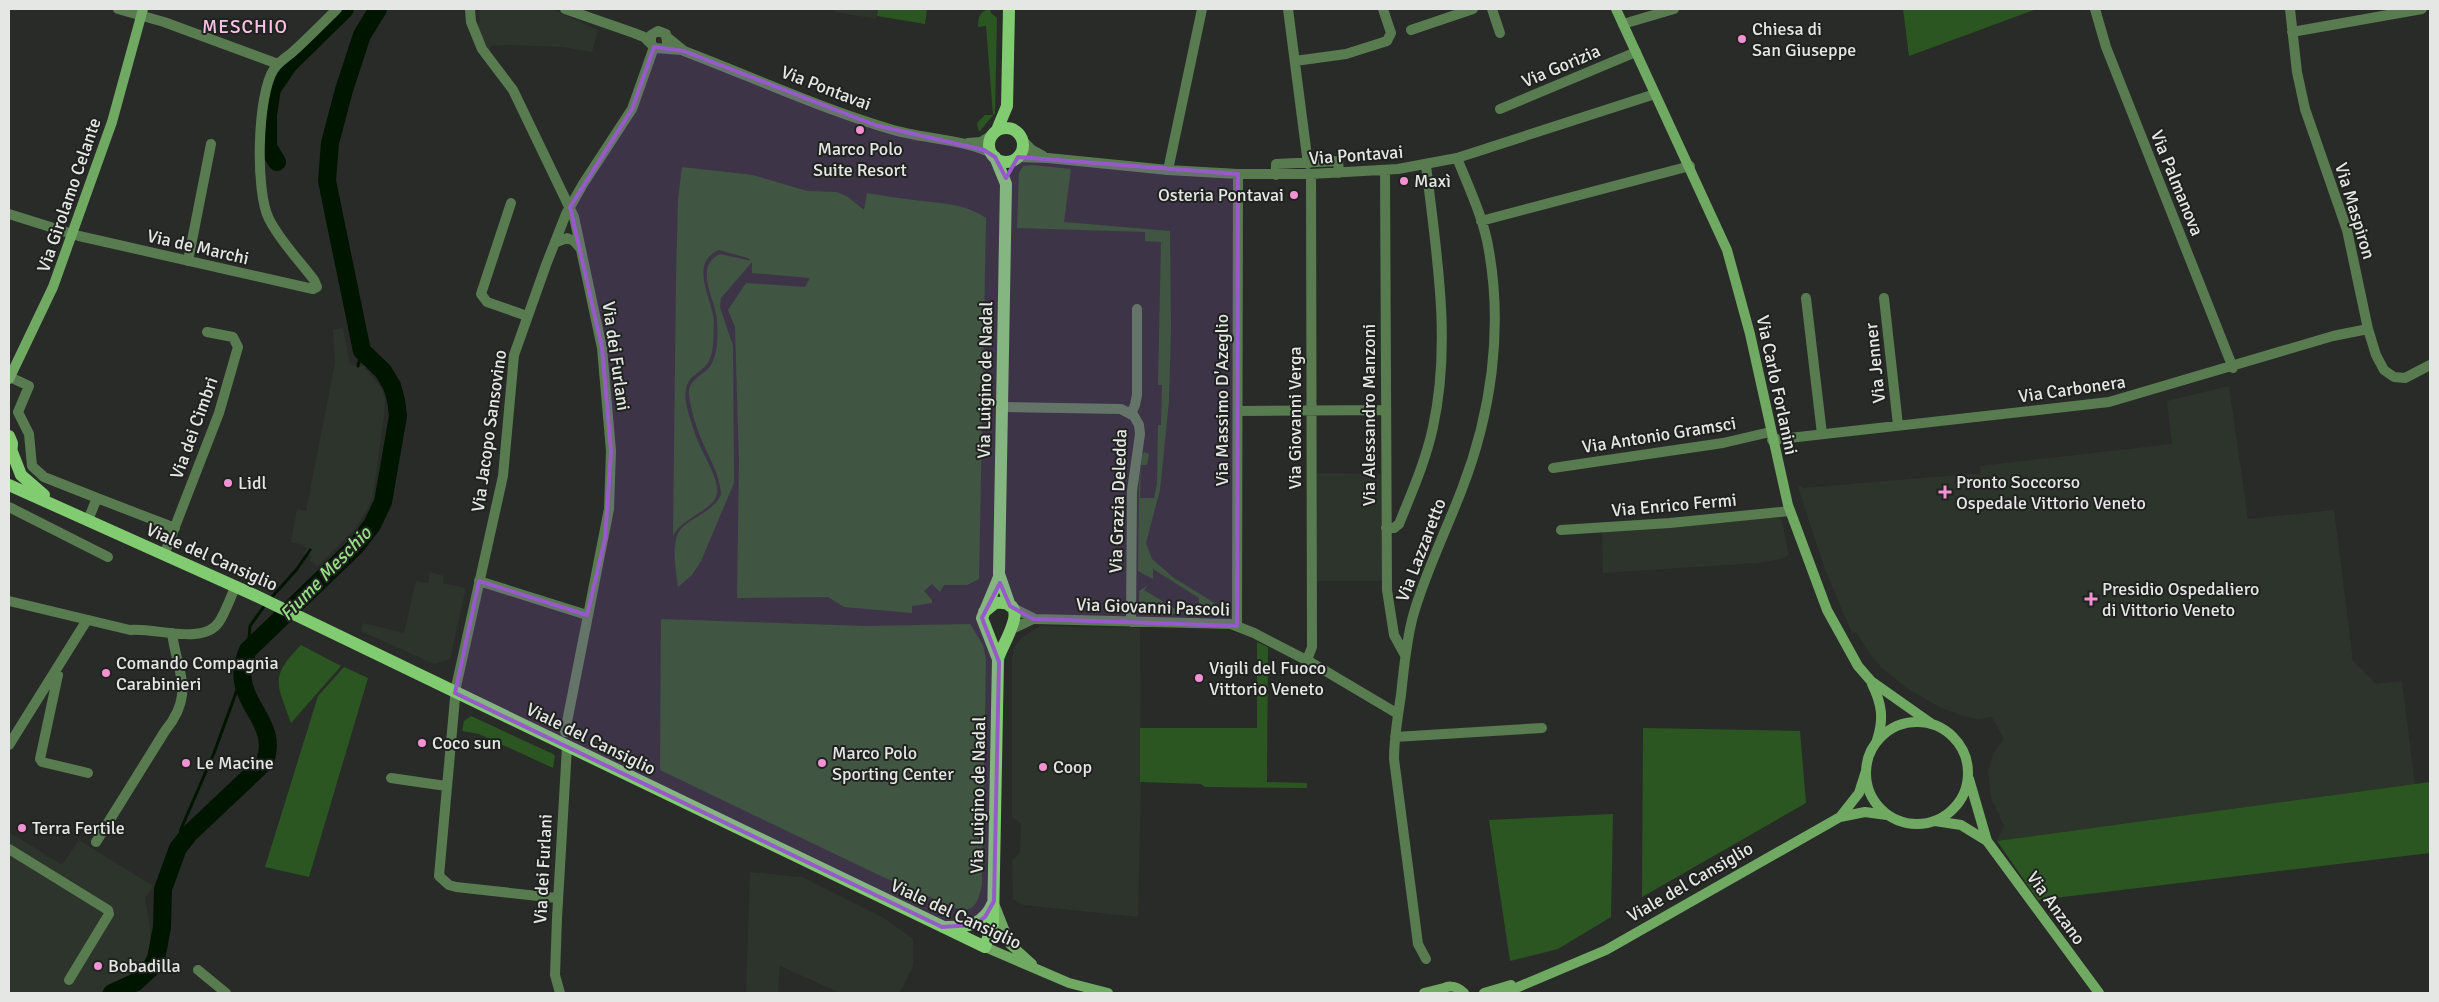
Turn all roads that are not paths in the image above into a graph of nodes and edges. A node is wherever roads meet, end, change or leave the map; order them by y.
1 (118, 9) edge
2 (337, 9) edge
3 (470, 9) edge
4 (565, 9) edge
5 (1009, 9) edge
6 (1202, 9) edge
7 (1288, 9) edge
8 (1384, 9) edge
9 (1473, 9) edge
10 (1492, 9) edge
11 (1616, 9) edge
12 (1674, 9) edge
13 (2095, 9) edge
14 (2290, 9) edge
15 (2422, 9) edge
16 (142, 13) edge
17 (1623, 24) junction
18 (1411, 30) dead end
19 (2292, 32) junction
20 (1500, 33) dead end
21 (668, 38) junction
22 (656, 46) junction
23 (684, 51) junction
24 (1636, 52) junction
25 (1295, 61) junction
26 (278, 64) junction
27 (1655, 94) junction
28 (1007, 108) junction
29 (1500, 109) dead end
30 (995, 133) junction
31 (1020, 136) junction
32 (211, 144) dead end
33 (960, 144) junction
34 (994, 156) junction
35 (1016, 158) junction
36 (1048, 158) junction
37 (1457, 158) junction
38 (1308, 164) junction
39 (1426, 165) junction
40 (1690, 166) junction
41 (1168, 170) junction
42 (1385, 170) junction
43 (1339, 173) junction
44 (1238, 174) junction
45 (1312, 174) junction
46 (1276, 175) junction
47 (1006, 184) junction
48 (511, 203) dead end
49 (570, 207) junction
50 (9, 214) edge
51 (1481, 221) junction
52 (72, 234) junction
53 (555, 243) junction
54 (582, 251) junction
55 (188, 261) junction
56 (1806, 298) dead end
57 (1884, 298) dead end
58 (1137, 309) dead end
59 (527, 316) junction
60 (2368, 329) junction
61 (207, 332) dead end
62 (2430, 365) edge
63 (2233, 368) junction
64 (9, 380) edge
65 (1003, 407) junction
66 (1238, 410) junction
67 (1312, 410) junction
68 (1385, 410) junction
69 (1131, 414) junction
70 (1898, 425) junction
71 (1822, 434) junction
72 (9, 436) edge
73 (1771, 436) junction
74 (10, 456) edge
75 (1553, 468) dead end
76 (9, 485) edge
77 (97, 498) junction
78 (9, 507) edge
79 (63, 508) junction
80 (1790, 510) junction
81 (88, 520) junction
82 (175, 528) junction
83 (1386, 528) junction
84 (1561, 530) dead end
85 (164, 555) junction
86 (108, 557) dead end
87 (999, 577) junction
88 (479, 581) junction
89 (236, 586) junction
90 (9, 601) edge
91 (1010, 607) junction
92 (984, 612) junction
93 (587, 615) junction
94 (1033, 619) junction
95 (87, 620) junction
96 (1131, 622) junction
97 (1237, 626) junction
98 (986, 630) junction
99 (1012, 630) junction
100 (172, 633) junction
101 (1405, 655) junction
102 (998, 659) junction
103 (1307, 660) junction
104 (60, 667) junction
105 (1871, 681) junction
106 (456, 693) junction
107 (1398, 714) junction
108 (1932, 724) junction
109 (1542, 728) dead end
110 (565, 732) dead end
111 (1395, 737) junction
112 (1876, 743) junction
113 (9, 745) edge
114 (567, 747) junction
115 (1866, 772) junction
116 (88, 773) dead end
117 (1968, 775) junction
118 (391, 778) dead end
119 (446, 786) junction
120 (1891, 816) junction
121 (1840, 817) junction
122 (1934, 821) junction
123 (1987, 841) junction
124 (96, 842) dead end
125 (9, 849) edge
126 (557, 898) junction
127 (994, 902) junction
128 (942, 927) junction
129 (985, 948) junction
130 (1426, 960) dead end
131 (198, 970) dead end
132 (1555, 972) junction
133 (1042, 973) junction
134 (69, 980) dead end
135 (1441, 990) edge
136 (1465, 992) edge
137 (226, 993) edge
138 (560, 993) edge
139 (1108, 993) edge
140 (1424, 993) edge
141 (1484, 993) edge
142 (1504, 993) edge
143 (2099, 993) edge

1 - 16 street
2 - 26 street
3 - 49 street, Via dei Furlani
4 - 22 street, Via Pontavai
5 - 28 main road
6 - 41 street
7 - 25 street
8 - 25 street
9 - 18 street
10 - 20 street
11 - 17 main road, Via Carlo Forlanini
12 - 17 street
13 - 63 street, Via Palmanova
14 - 19 street, Via Maspiron
15 - 19 street
16 - 26 street
16 - 52 main road, Via Girolamo Celante
17 - 24 main road, Via Carlo Forlanini
19 - 60 street, Via Maspiron
21 - 22 street
21 - 22 street
21 - 23 street, Via Pontavai
22 - 23 street, Via Pontavai
22 - 49 street, Via Jacopo Sansovino
23 - 33 street, Via Pontavai
24 - 27 main road, Via Carlo Forlanini
24 - 29 street, Via Gorizia
25 - 38 street
26 - 55 street, Via de Marchi
27 - 37 street, Via Pontavai
27 - 40 main road, Via Carlo Forlanini
28 - 30 main road
28 - 31 main road
30 - 31 main road
30 - 33 street, Via Pontavai
30 - 34 main road
31 - 35 main road
31 - 36 street, Via Pontavai
32 - 55 street
33 - 34 street, Via Pontavai
34 - 35 main road
34 - 47 main road, Via Luigino de Nadal
35 - 36 street, Via Pontavai
35 - 47 main road, Via Luigino de Nadal
36 - 41 street, Via Pontavai
37 - 39 street, Via Pontavai
37 - 51 street, Via Lazzaretto
38 - 43 street
38 - 46 street
39 - 42 street, Via Pontavai
39 - 83 street
40 - 51 street
40 - 73 main road, Via Carlo Forlanini
41 - 44 street, Via Pontavai
42 - 43 street, Via Pontavai
42 - 68 street, Via Alessandro Manzoni
43 - 45 street, Via Pontavai
44 - 46 street, Via Pontavai
44 - 66 street, Via Massimo D'Azeglio
45 - 46 street, Via Pontavai
45 - 67 street, Via Giovanni Verga
47 - 65 main road, Via Luigino de Nadal
48 - 59 street
49 - 53 street, Via Jacopo Sansovino
49 - 54 street, Via dei Furlani
50 - 52 street, Via de Marchi
51 - 101 street, Via Lazzaretto
52 - 55 street, Via de Marchi
52 - 64 main road, Via Girolamo Celante
53 - 54 street
53 - 59 street, Via Jacopo Sansovino
54 - 93 street, Via dei Furlani
56 - 71 street
57 - 70 street, Via Jenner
58 - 69 street, Via Grazia Deledda
59 - 88 street, Via Jacopo Sansovino
60 - 62 street, Via Maspiron
60 - 63 street, Via Carbonera
61 - 82 street, Via dei Cimbri
63 - 70 street, Via Carbonera
64 - 77 street
65 - 69 street, Via Grazia Deledda
65 - 87 main road, Via Luigino de Nadal
66 - 67 street
66 - 97 street, Via Massimo D'Azeglio
67 - 68 street
67 - 103 street, Via Giovanni Verga
68 - 83 street, Via Alessandro Manzoni
69 - 96 street, Via Grazia Deledda
70 - 71 street, Via Carbonera
71 - 73 street, Via Carbonera
72 - 74 main road, Viale del Cansiglio
73 - 75 street, Via Antonio Gramsci
73 - 80 main road, Via Carlo Forlanini
74 - 79 main road, Viale del Cansiglio
76 - 79 main road, Viale del Cansiglio
77 - 81 street
77 - 82 street
78 - 86 street
79 - 81 main road, Viale del Cansiglio
80 - 84 street, Via Enrico Fermi
80 - 105 main road, Via Carlo Forlanini
81 - 85 main road, Viale del Cansiglio
82 - 85 street, Via dei Cimbri
83 - 101 street, Via Alessandro Manzoni
85 - 89 main road, Viale del Cansiglio
87 - 91 main road, Via Luigino de Nadal
87 - 92 main road, Via Luigino de Nadal
88 - 93 street
88 - 106 street, Via Jacopo Sansovino
89 - 100 street
89 - 106 main road, Viale del Cansiglio
90 - 95 street
91 - 92 main road
91 - 94 street, Via Giovanni Pascoli
91 - 99 main road, Via Luigino de Nadal
92 - 98 main road, Via Luigino de Nadal
93 - 110 street, Via dei Furlani
94 - 96 street, Via Giovanni Pascoli
94 - 99 street, Via Giovanni Pascoli
95 - 100 street
95 - 104 street
96 - 97 street, Via Giovanni Pascoli
97 - 103 street, Via Giovanni Pascoli
98 - 99 main road
98 - 102 main road, Via Luigino de Nadal
99 - 102 main road, Via Luigino de Nadal
100 - 124 street
101 - 107 street, Via Lazzaretto
102 - 127 main road, Via Luigino de Nadal
103 - 107 street, Via Giovanni Pascoli
104 - 113 street
104 - 116 street
105 - 108 main road, Via Carlo Forlanini
105 - 112 main road, Via Carlo Forlanini
106 - 114 main road, Viale del Cansiglio
106 - 119 street, Via Jacopo Sansovino
107 - 111 street, Via Lazzaretto
108 - 112 main road
108 - 117 main road
109 - 111 street
111 - 130 street, Via Lazzaretto
112 - 115 main road
114 - 126 street, Via dei Furlani
114 - 128 main road, Viale del Cansiglio
115 - 120 main road
115 - 121 main road, Viale del Cansiglio
117 - 122 main road
117 - 123 main road, Via Anzano
118 - 119 street
119 - 126 street, Via Jacopo Sansovino
120 - 121 main road, Viale del Cansiglio
120 - 122 main road
121 - 132 main road, Viale del Cansiglio
122 - 123 main road, Via Anzano
123 - 143 main road, Via Anzano
125 - 134 street
126 - 138 street, Via dei Furlani
127 - 128 main road
127 - 129 main road, Via Luigino de Nadal
127 - 133 main road, Via Luigino de Nadal
128 - 129 main road, Viale del Cansiglio
129 - 133 main road, Viale del Cansiglio
131 - 137 street
132 - 141 main road, Viale del Cansiglio
132 - 142 main road, Viale del Cansiglio
133 - 139 main road, Viale del Cansiglio
135 - 136 main road
135 - 140 main road

